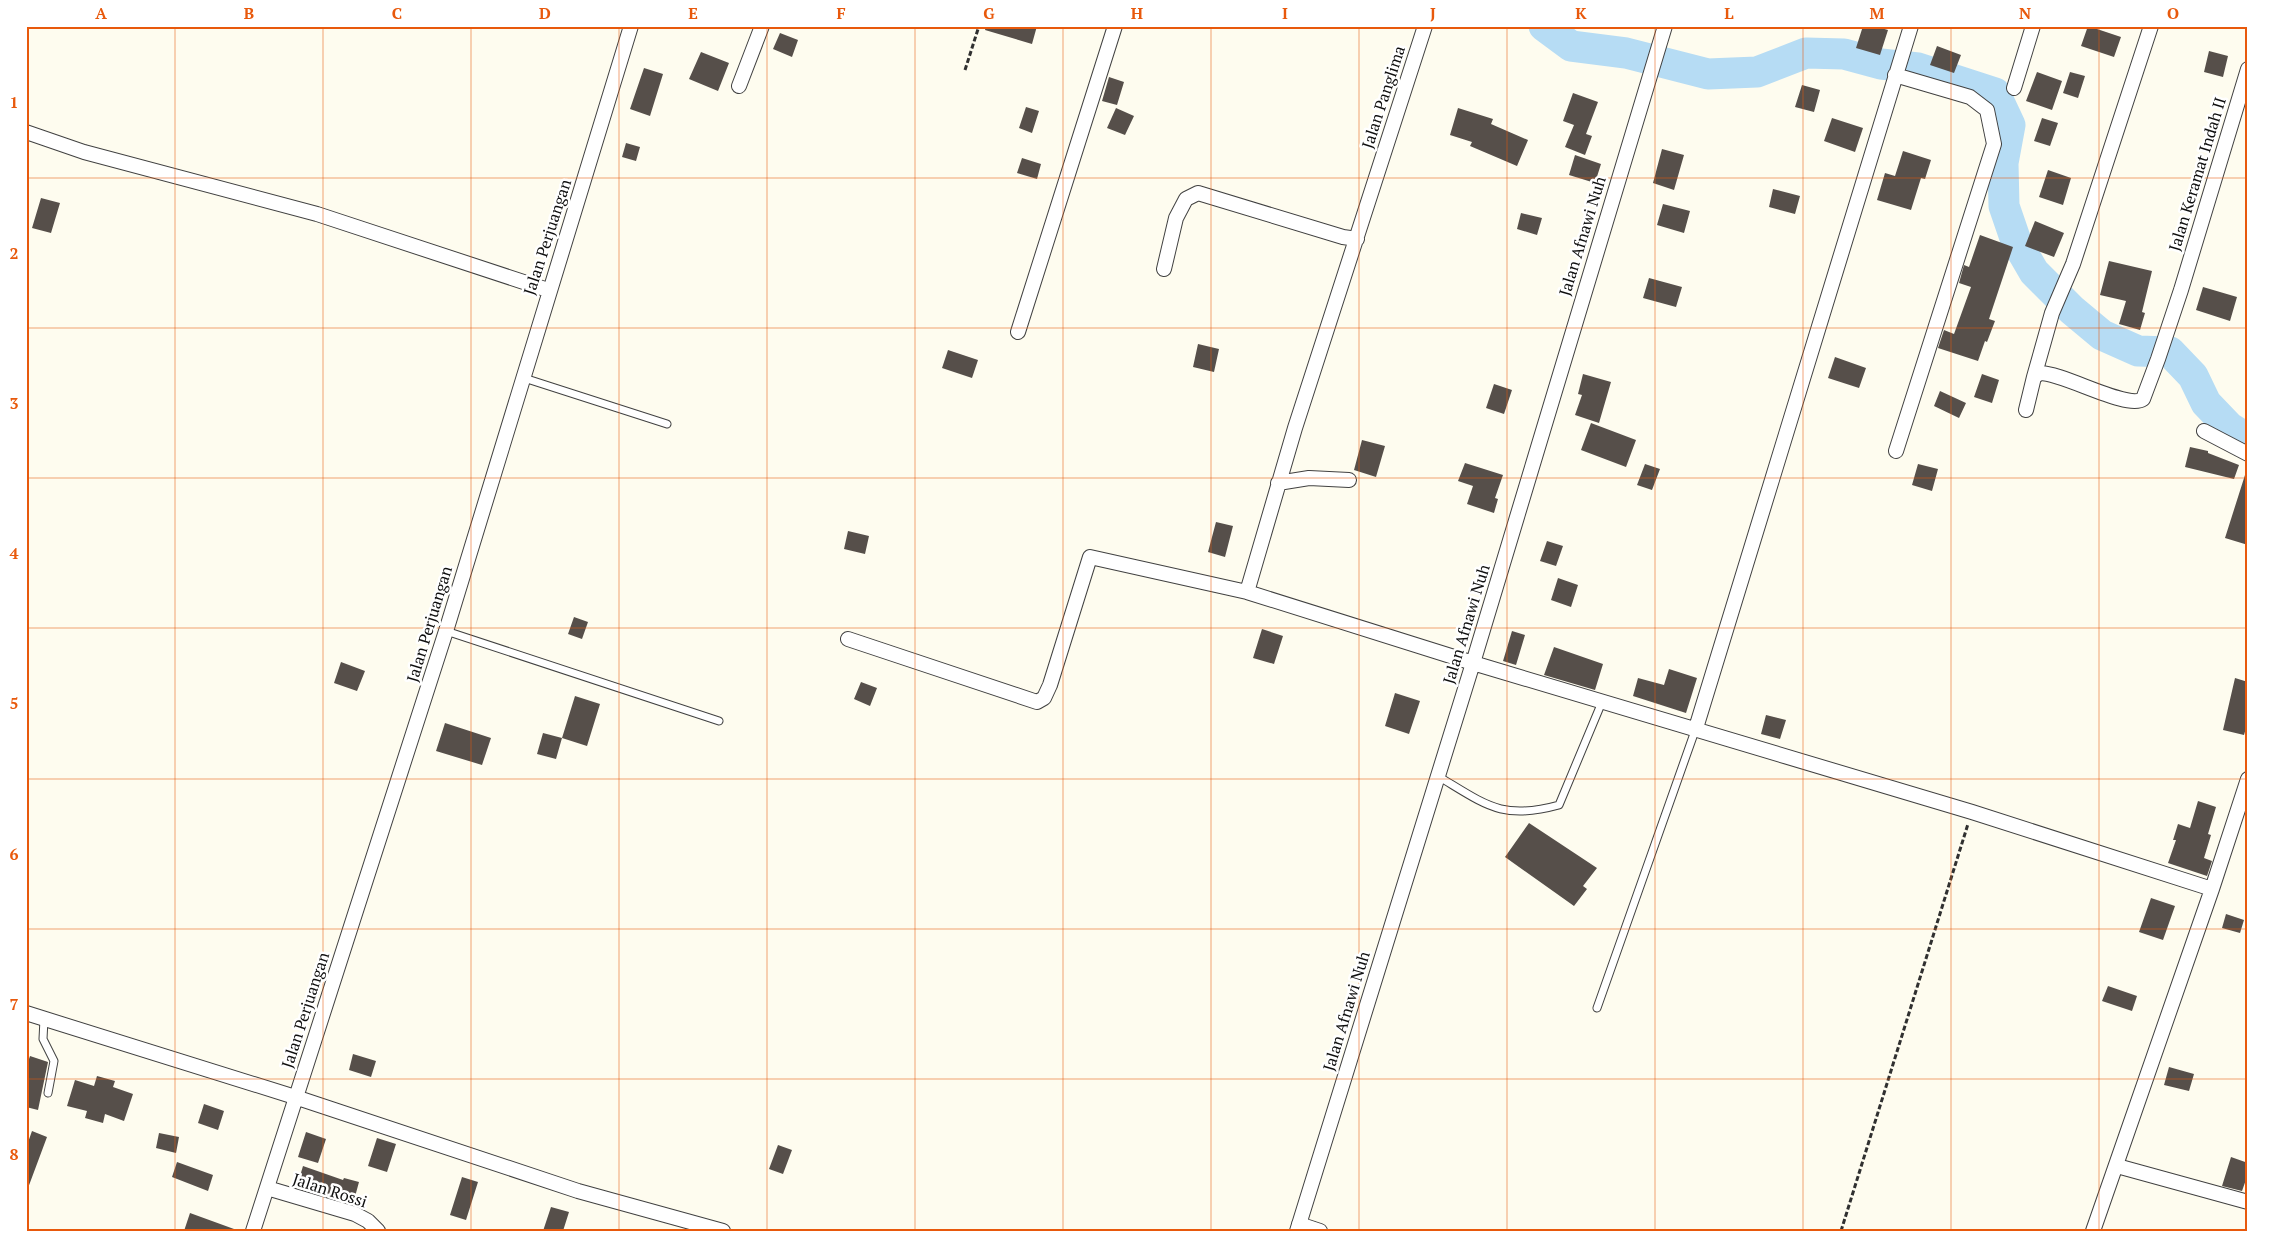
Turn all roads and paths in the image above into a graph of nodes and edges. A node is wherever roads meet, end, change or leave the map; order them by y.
1 (630, 26) edge
2 (762, 26) edge
3 (979, 26) edge
4 (1115, 26) edge
5 (1425, 26) edge
6 (1911, 26) edge
7 (2033, 26) edge
8 (2151, 26) edge
9 (1664, 28) edge
10 (2248, 69) edge
11 (966, 70) dead end
12 (1896, 72) junction
13 (740, 86) dead end
14 (2014, 88) dead end
15 (26, 132) edge
16 (1356, 238) junction
17 (1164, 269) dead end
18 (548, 290) junction
19 (1018, 332) dead end
20 (2034, 377) junction
21 (524, 378) junction
22 (2026, 410) dead end
23 (667, 424) dead end
24 (2204, 431) dead end
25 (1896, 451) dead end
26 (2248, 454) edge
27 (1349, 480) dead end
28 (1278, 483) junction
29 (1247, 592) junction
30 (446, 631) junction
31 (848, 639) dead end
32 (1473, 663) junction
33 (1602, 702) junction
34 (720, 721) dead end
35 (1696, 728) junction
36 (1436, 776) junction
37 (2248, 779) edge
38 (2243, 809) edge
39 (1972, 812) junction
40 (2212, 890) junction
41 (1597, 1008) dead end
42 (26, 1013) edge
43 (44, 1019) junction
44 (48, 1093) dead end
45 (295, 1097) junction
46 (2117, 1166) junction
47 (267, 1188) junction
48 (2248, 1202) edge
49 (1298, 1228) edge
50 (719, 1230) edge
51 (253, 1231) edge
52 (378, 1231) edge
53 (1320, 1231) edge
54 (1841, 1231) edge
55 (2094, 1231) edge

1 - 18 street, Jalan Perjuangan
2 - 13 street
3 - 11 path
4 - 19 street
5 - 16 street, Jalan Panglima
6 - 12 street
7 - 14 street
8 - 20 street
9 - 32 street, Jalan Afnawi Nuh
10 - 20 street, Jalan Keramat Indah II
12 - 25 street
12 - 35 street
15 - 18 street
16 - 17 street
16 - 28 street, Jalan Panglima
18 - 21 street, Jalan Perjuangan
20 - 22 street
21 - 23 lane
21 - 30 street, Jalan Perjuangan
24 - 26 street
27 - 28 street
28 - 29 street, Jalan Panglima
29 - 31 street
29 - 32 street
30 - 34 lane
30 - 45 street, Jalan Perjuangan
32 - 33 street
32 - 36 street, Jalan Afnawi Nuh
33 - 35 street
33 - 36 lane
35 - 39 street
35 - 41 lane
36 - 49 street, Jalan Afnawi Nuh
37 - 38 street
38 - 40 street
39 - 40 street
39 - 54 path
40 - 46 street
42 - 43 street
43 - 44 lane
43 - 45 street
45 - 47 street, Jalan Perjuangan
45 - 50 street
46 - 48 street
46 - 55 street
47 - 51 street, Jalan Perjuangan
47 - 52 street, Jalan Rossi
49 - 53 street

